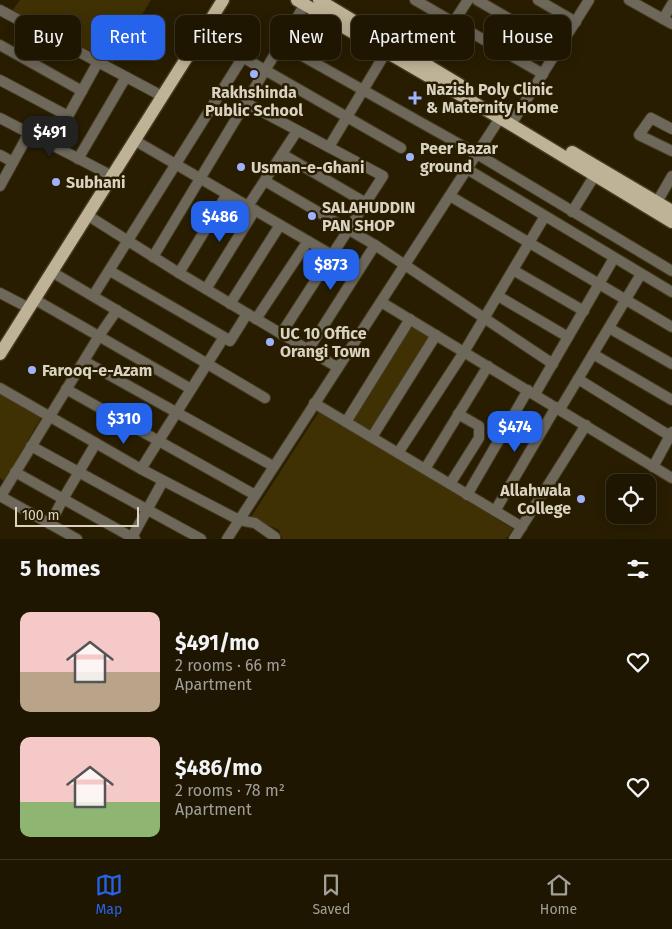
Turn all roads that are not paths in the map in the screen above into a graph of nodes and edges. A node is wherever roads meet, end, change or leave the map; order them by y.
1 (223, 0) edge
2 (319, 0) edge
3 (415, 0) edge
4 (468, 0) edge
5 (477, 0) edge
6 (538, 0) edge
7 (589, 0) edge
8 (629, 0) edge
9 (301, 2) edge
10 (672, 4) edge
11 (0, 10) edge
12 (214, 15) edge
13 (295, 15) edge
14 (440, 15) edge
15 (458, 15) edge
16 (503, 15) edge
17 (576, 22) junction
18 (667, 22) edge
19 (571, 30) edge
20 (351, 31) edge
21 (474, 35) edge
22 (0, 45) edge
23 (185, 60) edge
24 (241, 60) edge
25 (248, 60) edge
26 (272, 60) edge
27 (309, 60) edge
28 (381, 60) edge
29 (400, 60) edge
30 (429, 60) edge
31 (552, 60) edge
32 (98, 62) junction
33 (426, 64) junction
34 (266, 70) junction
35 (543, 74) junction
36 (126, 77) junction
37 (0, 80) edge
38 (82, 91) junction
39 (363, 91) junction
40 (162, 96) junction
41 (246, 103) junction
42 (68, 116) junction
43 (348, 117) junction
44 (0, 118) edge
45 (500, 118) junction
46 (515, 118) junction
47 (672, 129) edge
48 (298, 130) junction
49 (29, 133) junction
50 (134, 140) junction
51 (52, 145) junction
52 (329, 147) junction
53 (401, 148) dead end
54 (672, 151) edge
55 (282, 154) junction
56 (477, 154) junction
57 (0, 155) edge
58 (78, 159) junction
59 (13, 162) junction
60 (176, 164) junction
61 (467, 169) junction
62 (595, 175) junction
63 (112, 176) junction
64 (672, 176) edge
65 (202, 179) junction
66 (264, 181) junction
67 (0, 186) edge
68 (227, 194) junction
69 (450, 196) junction
70 (658, 202) junction
71 (366, 203) junction
72 (252, 208) junction
73 (672, 211) edge
74 (572, 212) junction
75 (87, 215) junction
76 (545, 216) junction
77 (672, 222) edge
78 (280, 225) junction
79 (349, 229) junction
80 (129, 241) junction
81 (308, 241) junction
82 (529, 242) junction
83 (375, 245) junction
84 (332, 255) junction
85 (153, 257) junction
86 (614, 258) junction
87 (405, 265) junction
88 (513, 270) junction
89 (110, 271) junction
90 (672, 271) edge
91 (52, 272) junction
92 (179, 273) junction
93 (641, 274) junction
94 (600, 284) junction
95 (206, 289) junction
96 (672, 292) edge
97 (0, 293) edge
98 (93, 296) junction
99 (498, 296) junction
100 (625, 299) junction
101 (381, 302) junction
102 (31, 304) junction
103 (230, 304) junction
104 (117, 310) junction
105 (584, 311) junction
106 (247, 314) junction
107 (484, 318) junction
108 (410, 319) junction
109 (256, 320) junction
110 (672, 327) edge
111 (608, 328) junction
112 (281, 334) junction
113 (436, 335) junction
114 (99, 336) junction
115 (224, 336) junction
116 (568, 338) junction
117 (308, 350) junction
118 (464, 352) junction
119 (0, 354) edge
120 (593, 354) junction
121 (84, 361) junction
122 (208, 364) junction
123 (553, 364) junction
124 (672, 364) edge
125 (488, 366) junction
126 (337, 367) junction
127 (578, 379) junction
128 (0, 388) edge
129 (66, 389) junction
130 (192, 389) junction
131 (532, 392) junction
132 (265, 398) dead end
133 (672, 400) edge
134 (314, 403) junction
135 (558, 408) junction
136 (177, 412) junction
137 (458, 414) junction
138 (49, 416) junction
139 (346, 422) junction
140 (586, 425) junction
141 (671, 434) edge
142 (372, 437) junction
143 (159, 441) junction
144 (96, 443) junction
145 (31, 446) junction
146 (398, 453) junction
147 (273, 466) junction
148 (653, 466) junction
149 (141, 469) junction
150 (425, 469) junction
151 (15, 472) junction
152 (78, 472) junction
153 (672, 478) edge
154 (163, 481) junction
155 (450, 484) junction
156 (255, 495) junction
157 (467, 495) junction
158 (0, 496) edge
159 (63, 499) junction
160 (147, 510) junction
161 (495, 511) junction
162 (239, 520) junction
163 (50, 524) junction
164 (522, 527) junction
165 (133, 538) edge
166 (77, 539) edge
167 (201, 539) edge
168 (227, 539) edge
169 (275, 539) edge
170 (514, 539) edge

1 - 12 main road
2 - 33 main road
3 - 14 street
4 - 15 street
5 - 16 street
6 - 17 street
7 - 17 street
8 - 18 street
9 - 13 street
9 - 20 main road
10 - 18 street
11 - 32 street
17 - 19 street
21 - 35 street
22 - 38 street
23 - 40 main road
24 - 60 street
25 - 34 street
26 - 34 street
27 - 39 street
28 - 39 street
29 - 45 main road
30 - 33 street
31 - 35 street
32 - 36 street
32 - 38 street
33 - 46 main road
34 - 41 street
34 - 43 street
35 - 46 street
36 - 40 street
36 - 58 street
37 - 42 street
38 - 42 street
39 - 43 street
39 - 56 street
40 - 50 main road
41 - 48 street
41 - 65 street
42 - 51 street
43 - 52 street
43 - 53 street
44 - 49 street
45 - 56 street
45 - 62 main road
46 - 70 main road
47 - 54 street
48 - 52 street
48 - 55 street
49 - 51 street
49 - 59 street
50 - 60 street
50 - 63 main road
51 - 58 street
52 - 71 street
55 - 66 street
55 - 71 street
56 - 61 street
56 - 74 street
57 - 59 street
58 - 63 street
59 - 67 street
60 - 65 street
60 - 80 street
61 - 69 street
61 - 76 street
62 - 74 street
62 - 77 main road
63 - 75 main road
64 - 70 street
65 - 68 street
65 - 85 street
66 - 72 street
66 - 79 street
68 - 72 street
68 - 92 street
69 - 82 street
69 - 87 street
70 - 73 main road
71 - 79 street
72 - 78 street
72 - 95 street
74 - 90 street
75 - 80 street
75 - 91 main road
76 - 82 street
76 - 86 street
78 - 81 street
78 - 103 street
79 - 83 street
79 - 84 street
80 - 85 street
80 - 89 street
81 - 84 street
81 - 109 street
82 - 88 street
82 - 94 street
83 - 87 street
83 - 117 street
84 - 112 street
85 - 92 street
86 - 93 street
86 - 94 street
87 - 101 street
87 - 107 street
88 - 99 street
88 - 105 street
89 - 98 street
89 - 115 street
91 - 98 street
91 - 102 main road
92 - 95 street
93 - 96 street
93 - 100 street
94 - 100 street
94 - 105 street
95 - 103 street
97 - 102 street
98 - 104 street
99 - 107 street
99 - 116 street
100 - 110 street
100 - 111 street
101 - 108 street
101 - 126 street
102 - 114 street
102 - 119 main road
103 - 106 street
104 - 114 street
104 - 122 street
105 - 116 street
106 - 109 street
106 - 115 street
107 - 118 street
107 - 123 street
108 - 113 street
108 - 139 street
109 - 112 street
111 - 120 street
111 - 124 street
112 - 117 street
113 - 118 street
113 - 142 street
114 - 121 street
114 - 130 street
115 - 122 street
116 - 123 street
117 - 126 street
118 - 125 street
118 - 146 street
120 - 127 street
120 - 133 street
121 - 129 street
121 - 136 street
122 - 130 street
122 - 132 street
123 - 131 street
125 - 131 street
125 - 137 street
126 - 134 street
127 - 135 street
127 - 141 street
128 - 138 street
129 - 138 street
129 - 143 street
130 - 136 street
131 - 135 street
131 - 157 street
134 - 139 street
134 - 147 street
135 - 140 street
135 - 161 street
136 - 143 street
136 - 147 street
137 - 150 street
137 - 155 street
138 - 144 street
138 - 145 street
139 - 142 street
140 - 148 street
140 - 164 street
141 - 148 street
142 - 146 street
143 - 149 street
143 - 156 street
144 - 149 street
144 - 152 street
145 - 151 street
145 - 152 street
146 - 150 street
147 - 156 street
148 - 153 street
149 - 154 street
150 - 155 street
151 - 158 street
151 - 159 street
152 - 159 street
152 - 160 street
154 - 160 street
154 - 162 street
155 - 157 street
156 - 162 street
157 - 161 street
158 - 163 street
159 - 163 street
159 - 165 street
160 - 165 street
160 - 167 street
161 - 164 street
162 - 168 street
162 - 169 street
163 - 166 street
164 - 170 street

